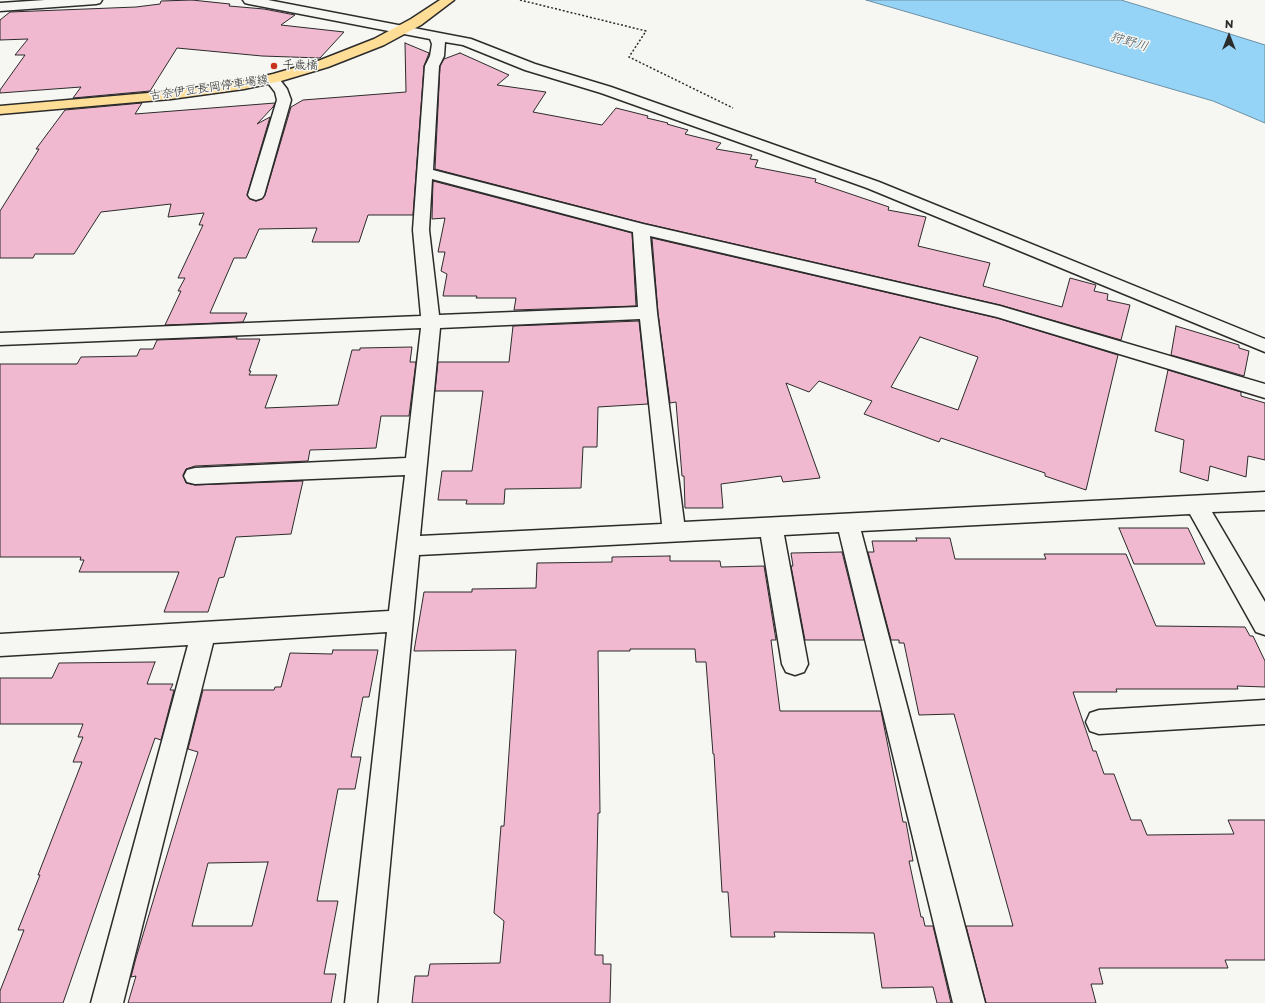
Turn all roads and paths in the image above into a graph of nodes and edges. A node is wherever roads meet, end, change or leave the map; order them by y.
1 (96, 0) edge
2 (248, 0) edge
3 (448, 0) edge
4 (520, 0) edge
5 (0, 7) edge
6 (403, 29) junction
7 (436, 35) junction
8 (272, 79) junction
9 (0, 110) edge
10 (737, 110) dead end
11 (426, 173) junction
12 (256, 196) dead end
13 (641, 229) junction
14 (648, 313) junction
15 (431, 322) junction
16 (0, 339) edge
17 (1265, 346) edge
18 (1265, 391) edge
19 (417, 466) junction
20 (195, 476) dead end
21 (1265, 501) edge
22 (1196, 504) junction
23 (848, 523) junction
24 (771, 527) junction
25 (674, 532) junction
26 (408, 546) junction
27 (399, 622) junction
28 (1265, 624) edge
29 (203, 633) junction
30 (0, 645) edge
31 (795, 664) dead end
32 (1265, 712) edge
33 (1099, 722) dead end
34 (107, 1003) edge
35 (361, 1003) edge
36 (969, 1003) edge

1 - 5 street
2 - 6 street
3 - 6 main road, 古奈伊豆長岡停車場線
4 - 10 path
6 - 7 street
6 - 8 main road, 古奈伊豆長岡停車場線
7 - 11 street
7 - 17 street
8 - 9 main road, 古奈伊豆長岡停車場線
8 - 12 street
11 - 13 street
11 - 15 street
13 - 14 street
13 - 18 street
14 - 15 street
14 - 25 street
15 - 16 street
15 - 19 street
19 - 20 street
19 - 26 street
21 - 22 street
22 - 23 street
22 - 28 street
23 - 24 street
23 - 36 street
24 - 25 street
24 - 31 street
25 - 26 street
26 - 27 street
27 - 29 street
27 - 35 street
29 - 30 street
29 - 34 street
32 - 33 street

